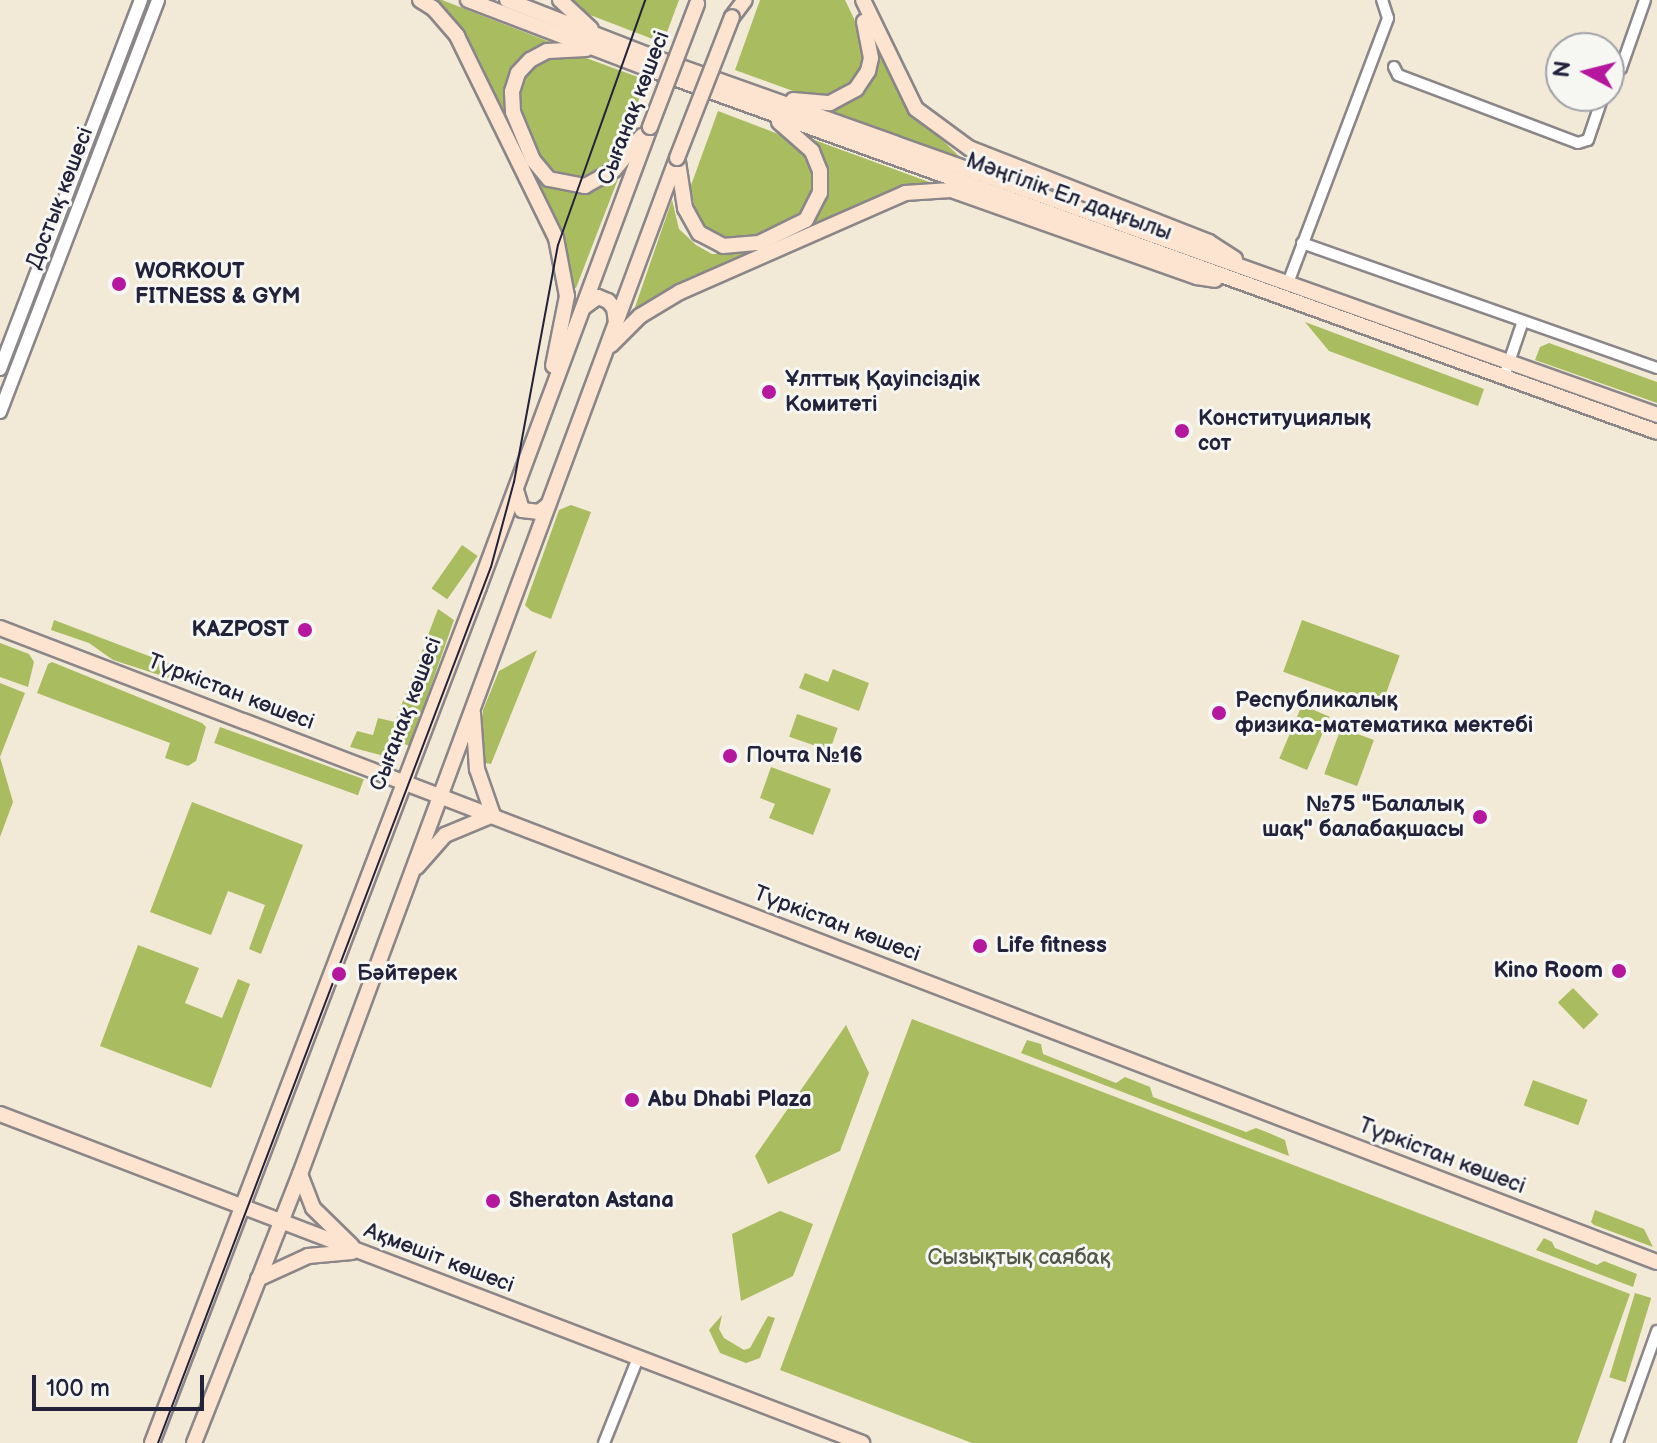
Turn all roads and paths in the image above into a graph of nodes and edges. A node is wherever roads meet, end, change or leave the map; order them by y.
1 (141, 0) edge
2 (158, 0) edge
3 (420, 0) edge
4 (468, 0) edge
5 (507, 0) edge
6 (560, 0) edge
7 (738, 0) edge
8 (745, 0) edge
9 (854, 0) edge
10 (863, 0) edge
11 (1382, 0) edge
12 (1645, 0) edge
13 (697, 1) edge
14 (732, 17) junction
15 (599, 43) junction
16 (1625, 57) edge
17 (1394, 67) dead end
18 (766, 104) junction
19 (1598, 112) edge
20 (650, 127) junction
21 (677, 158) junction
22 (1302, 243) junction
23 (1242, 274) junction
24 (1288, 283) junction
25 (582, 310) junction
26 (1523, 321) junction
27 (616, 322) junction
28 (605, 351) junction
29 (1657, 368) edge
30 (0, 369) edge
31 (1506, 370) junction
32 (544, 410) junction
33 (0, 412) edge
34 (1657, 415) edge
35 (1657, 432) edge
36 (516, 486) junction
37 (548, 505) junction
38 (0, 628) edge
39 (473, 708) junction
40 (403, 781) junction
41 (440, 795) junction
42 (493, 815) junction
43 (409, 877) junction
44 (0, 1114) edge
45 (300, 1174) junction
46 (241, 1207) junction
47 (280, 1222) junction
48 (358, 1251) junction
49 (1657, 1262) edge
50 (258, 1279) junction
51 (1657, 1331) edge
52 (638, 1358) junction
53 (152, 1443) edge
54 (194, 1443) edge
55 (604, 1443) edge
56 (862, 1443) edge
57 (1617, 1443) edge

1 - 30 street, Достық көшесі
2 - 33 street, Достық көшесі
3 - 32 main road
4 - 15 main road, Мәңгілік Ел даңғылы
5 - 15 main road, Мәңгілік Ел даңғылы
6 - 15 main road
7 - 14 main road
8 - 14 main road
9 - 18 main road
10 - 23 main road
11 - 22 street
12 - 16 street
13 - 20 main road, Сығанақ көшесі, bridge
14 - 21 main road, bridge
15 - 18 main road, Мәңгілік Ел даңғылы
15 - 20 main road
17 - 19 street
18 - 21 main road
18 - 23 main road, Мәңгілік Ел даңғылы
20 - 25 main road, Сығанақ көшесі
21 - 27 main road
22 - 24 street
22 - 26 street
23 - 24 main road, Мәңгілік Ел даңғылы
23 - 28 main road
23 - 31 main road, Мәңгілік Ел даңғылы
24 - 31 main road, Мәңгілік Ел даңғылы
25 - 27 main road
25 - 32 main road, Сығанақ көшесі
26 - 29 street
26 - 31 street
27 - 28 main road
28 - 37 main road
31 - 34 main road, Мәңгілік Ел даңғылы
31 - 35 main road, Мәңгілік Ел даңғылы
32 - 36 main road, Сығанақ көшесі
36 - 37 main road
36 - 40 main road, Сығанақ көшесі
37 - 39 main road
38 - 40 main road, Түркістан көшесі
39 - 41 main road
39 - 42 main road
40 - 41 main road, Түркістан көшесі
40 - 46 main road, Сығанақ көшесі
41 - 42 main road, Түркістан көшесі
41 - 43 main road
42 - 43 main road
42 - 49 main road, Түркістан көшесі
43 - 45 main road
44 - 46 main road, Ақмешіт көшесі
45 - 47 main road
45 - 48 main road
46 - 47 main road, Ақмешіт көшесі
46 - 53 main road, Сығанақ көшесі
47 - 48 main road, Ақмешіт көшесі
47 - 50 main road
48 - 50 main road
48 - 52 main road, Ақмешіт көшесі
50 - 54 main road
51 - 57 street
52 - 55 street
52 - 56 main road, Ақмешіт көшесі

